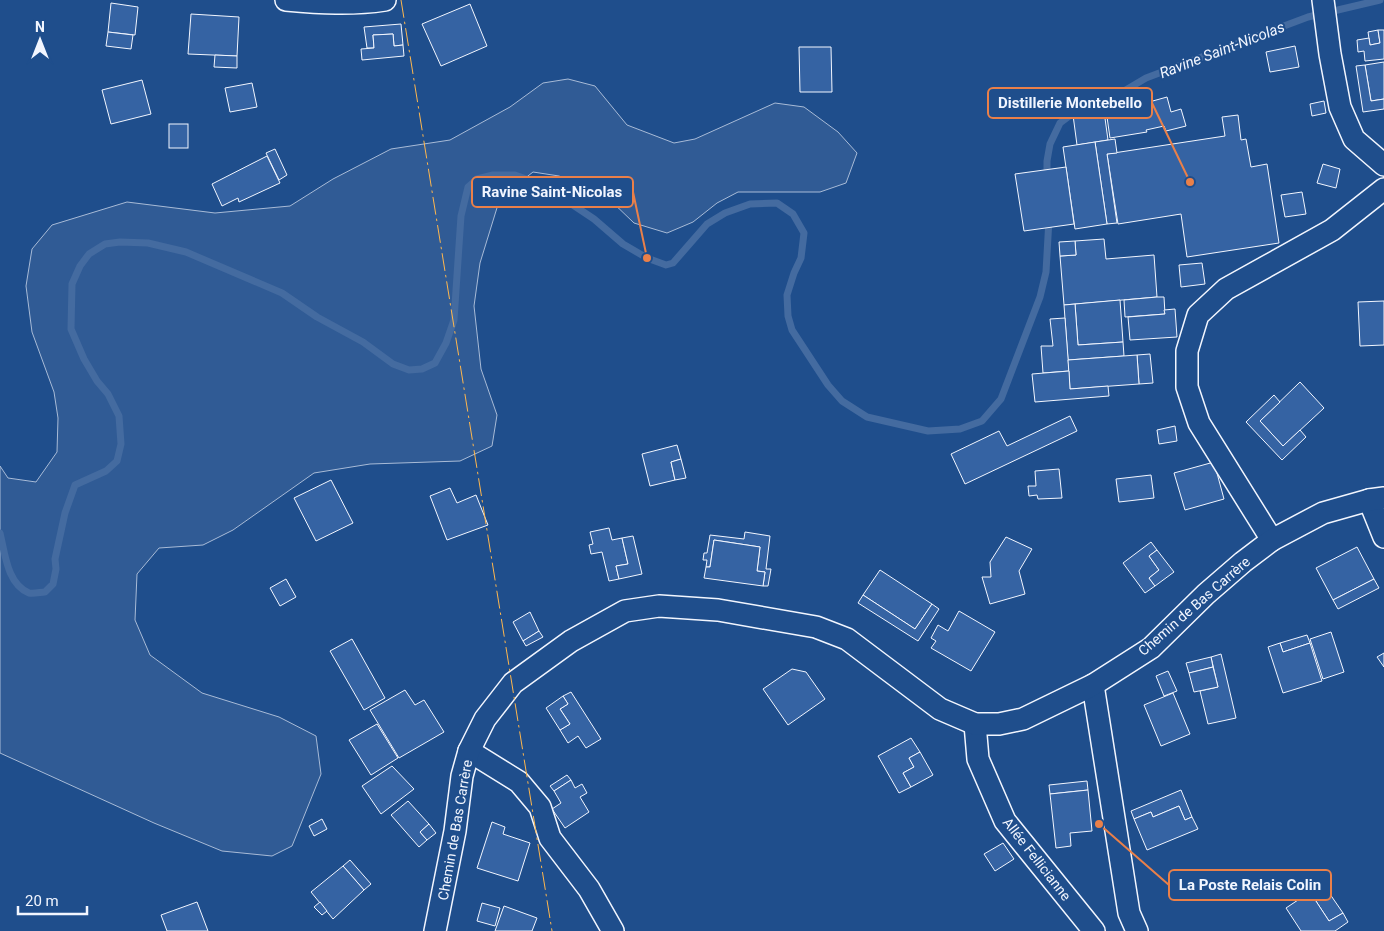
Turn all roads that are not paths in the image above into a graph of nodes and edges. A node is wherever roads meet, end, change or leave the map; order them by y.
1 (286, 0) edge
2 (385, 0) edge
3 (1323, 0) edge
4 (1384, 165) edge
5 (1384, 189) edge
6 (1376, 499) edge
7 (1384, 538) edge
8 (1272, 540) junction
9 (1093, 685) junction
10 (975, 724) junction
11 (469, 751) junction
12 (610, 929) edge
13 (438, 930) edge
14 (1094, 931) edge
15 (1136, 931) edge

1 - 2 street
3 - 4 street
5 - 8 street
6 - 7 street
6 - 8 street, Chemin de Bas Carrère
8 - 9 street, Chemin de Bas Carrère
9 - 10 street, Chemin de Bas Carrère
9 - 15 street
10 - 11 street, Chemin de Bas Carrère
10 - 14 street, Allée Fellicianne
11 - 12 street
11 - 13 street, Chemin de Bas Carrère

